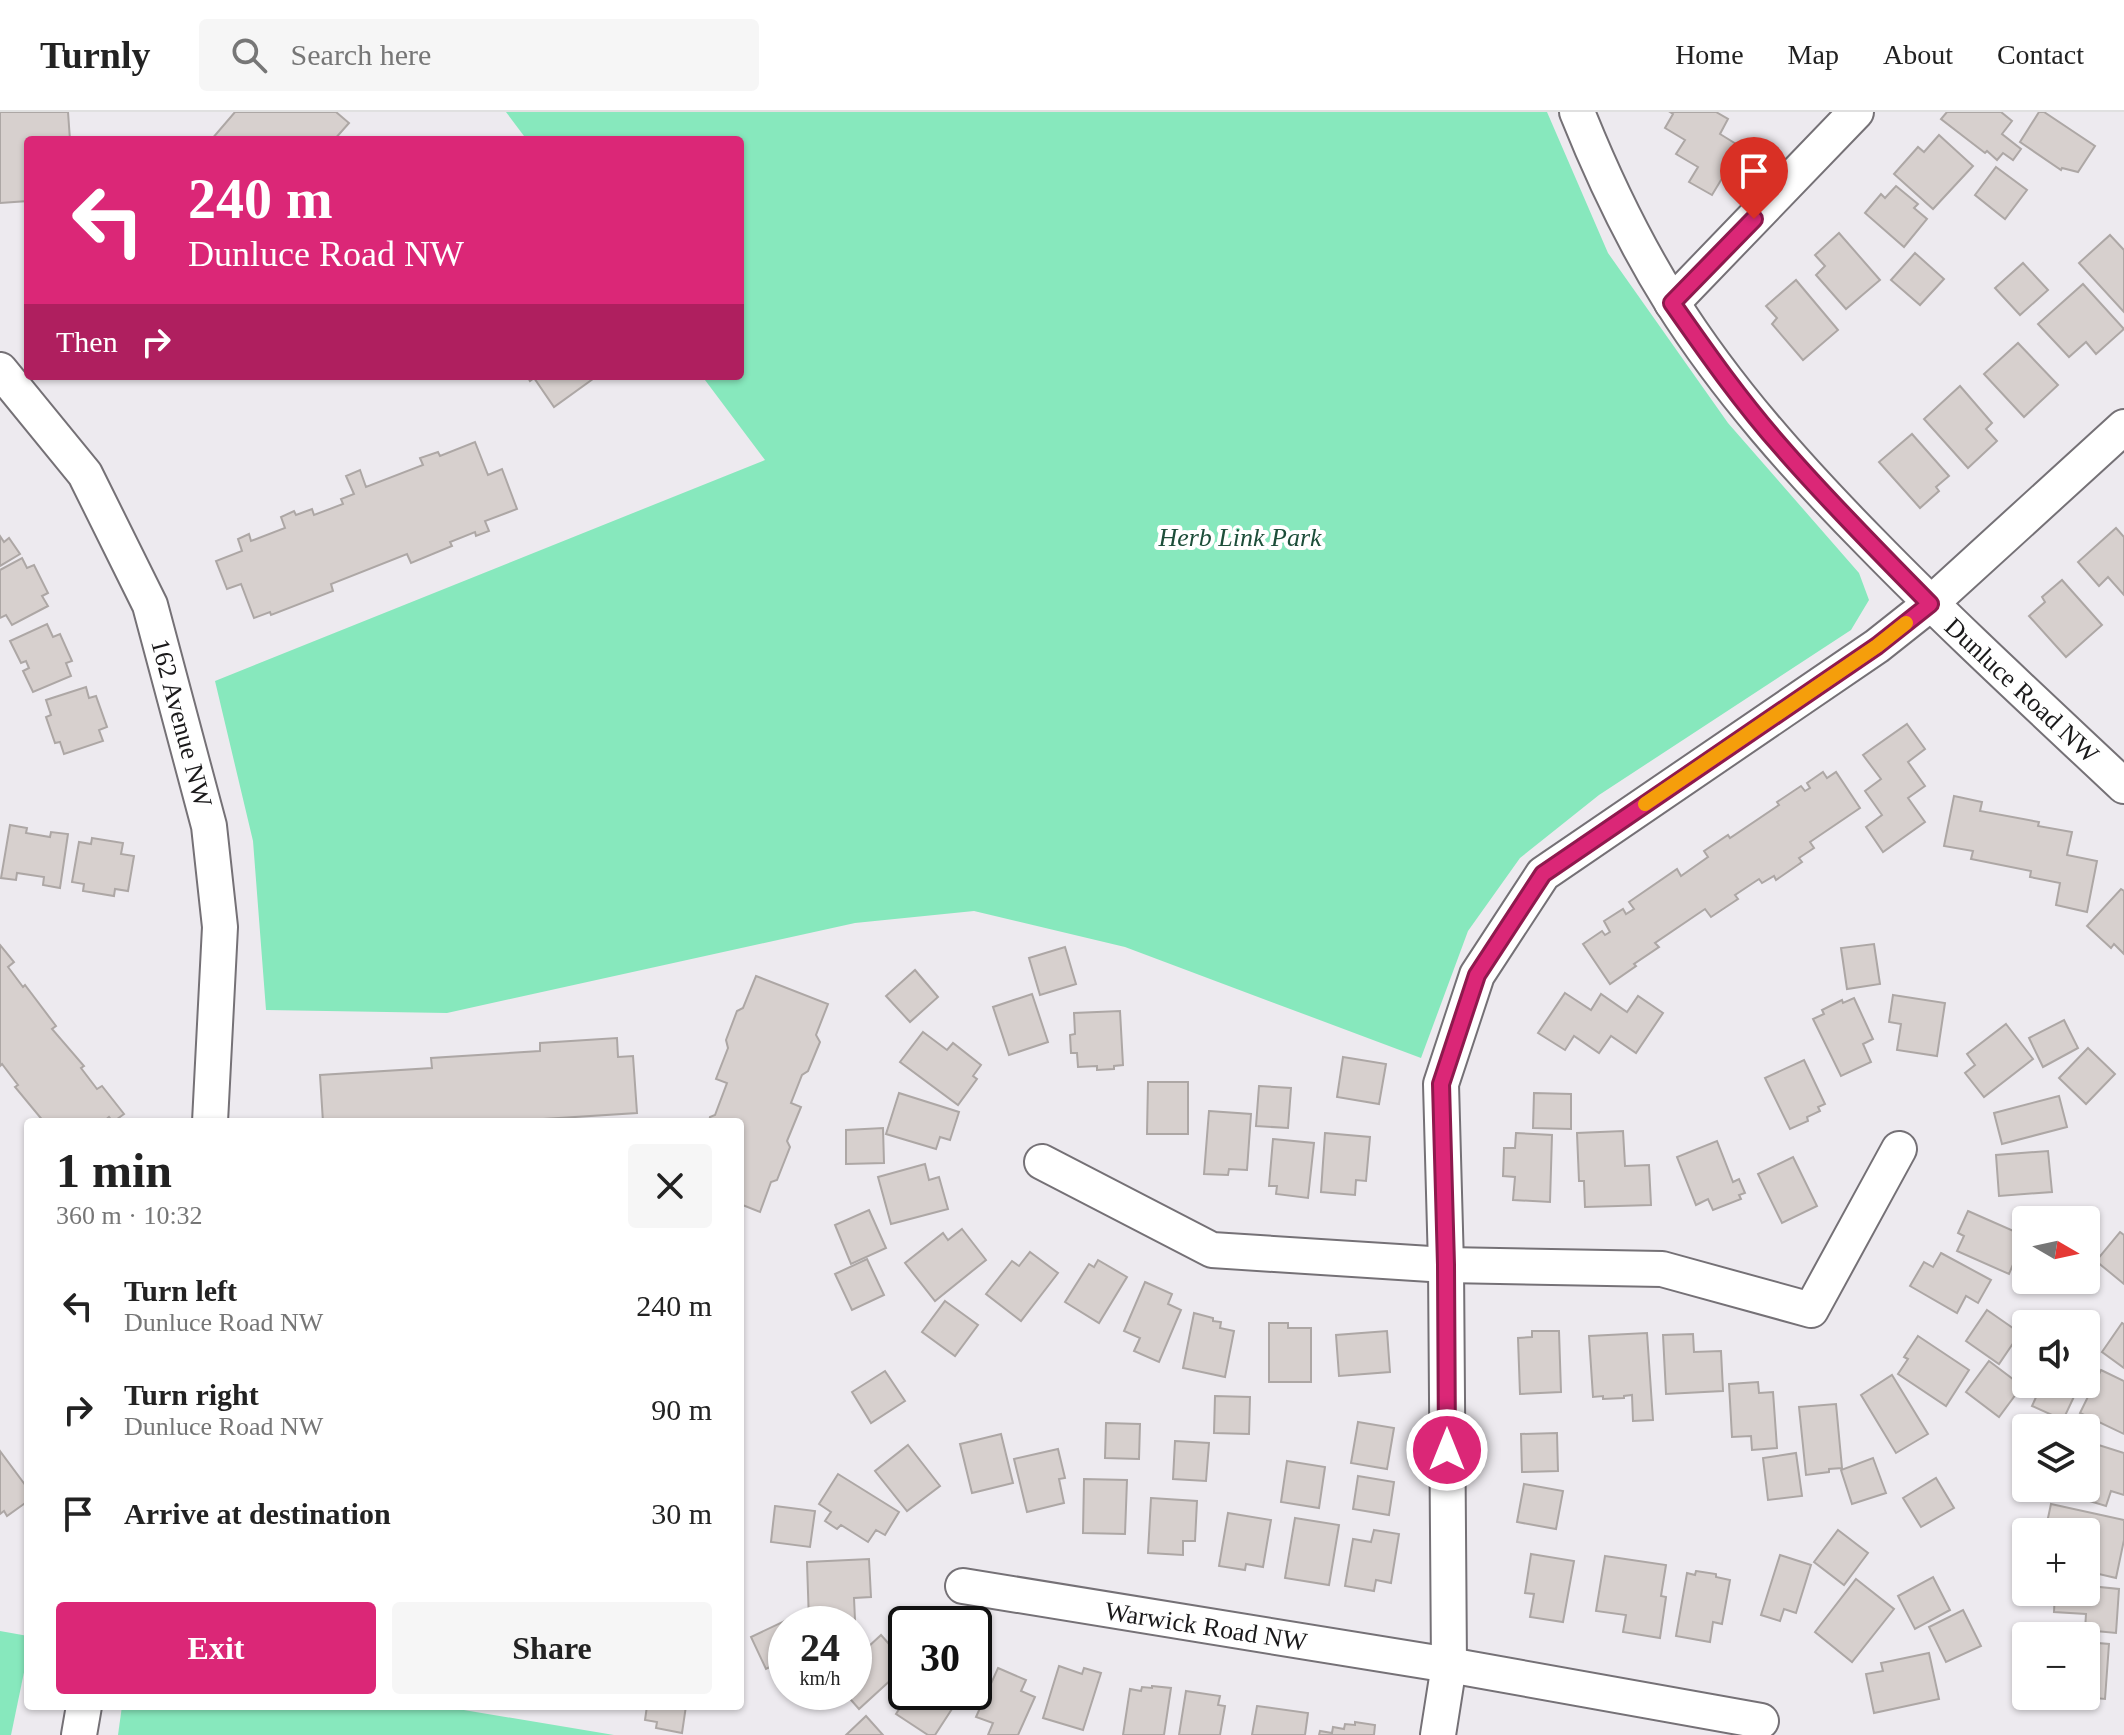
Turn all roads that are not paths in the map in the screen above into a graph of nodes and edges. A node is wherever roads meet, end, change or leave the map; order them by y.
1 (1577, 112) edge
2 (1856, 112) edge
3 (1672, 303) junction
4 (0, 370) edge
5 (2124, 427) edge
6 (1930, 604) junction
7 (2124, 786) edge
8 (210, 1118) edge
9 (1899, 1149) dead end
10 (1042, 1162) dead end
11 (1446, 1265) junction
12 (963, 1586) dead end
13 (1449, 1665) junction
14 (83, 1710) edge
15 (1761, 1721) dead end
16 (79, 1735) edge
17 (1438, 1735) edge

1 - 3 street, Dunluce Road NW
2 - 3 street
3 - 6 street, Dunluce Road NW
4 - 8 street, 162 Avenue NW
5 - 6 street
6 - 7 street, Dunluce Road NW
6 - 11 street
9 - 11 street
10 - 11 street
11 - 13 street
12 - 13 street, Warwick Road NW
13 - 15 street, Warwick Road NW
13 - 17 street
14 - 16 street

